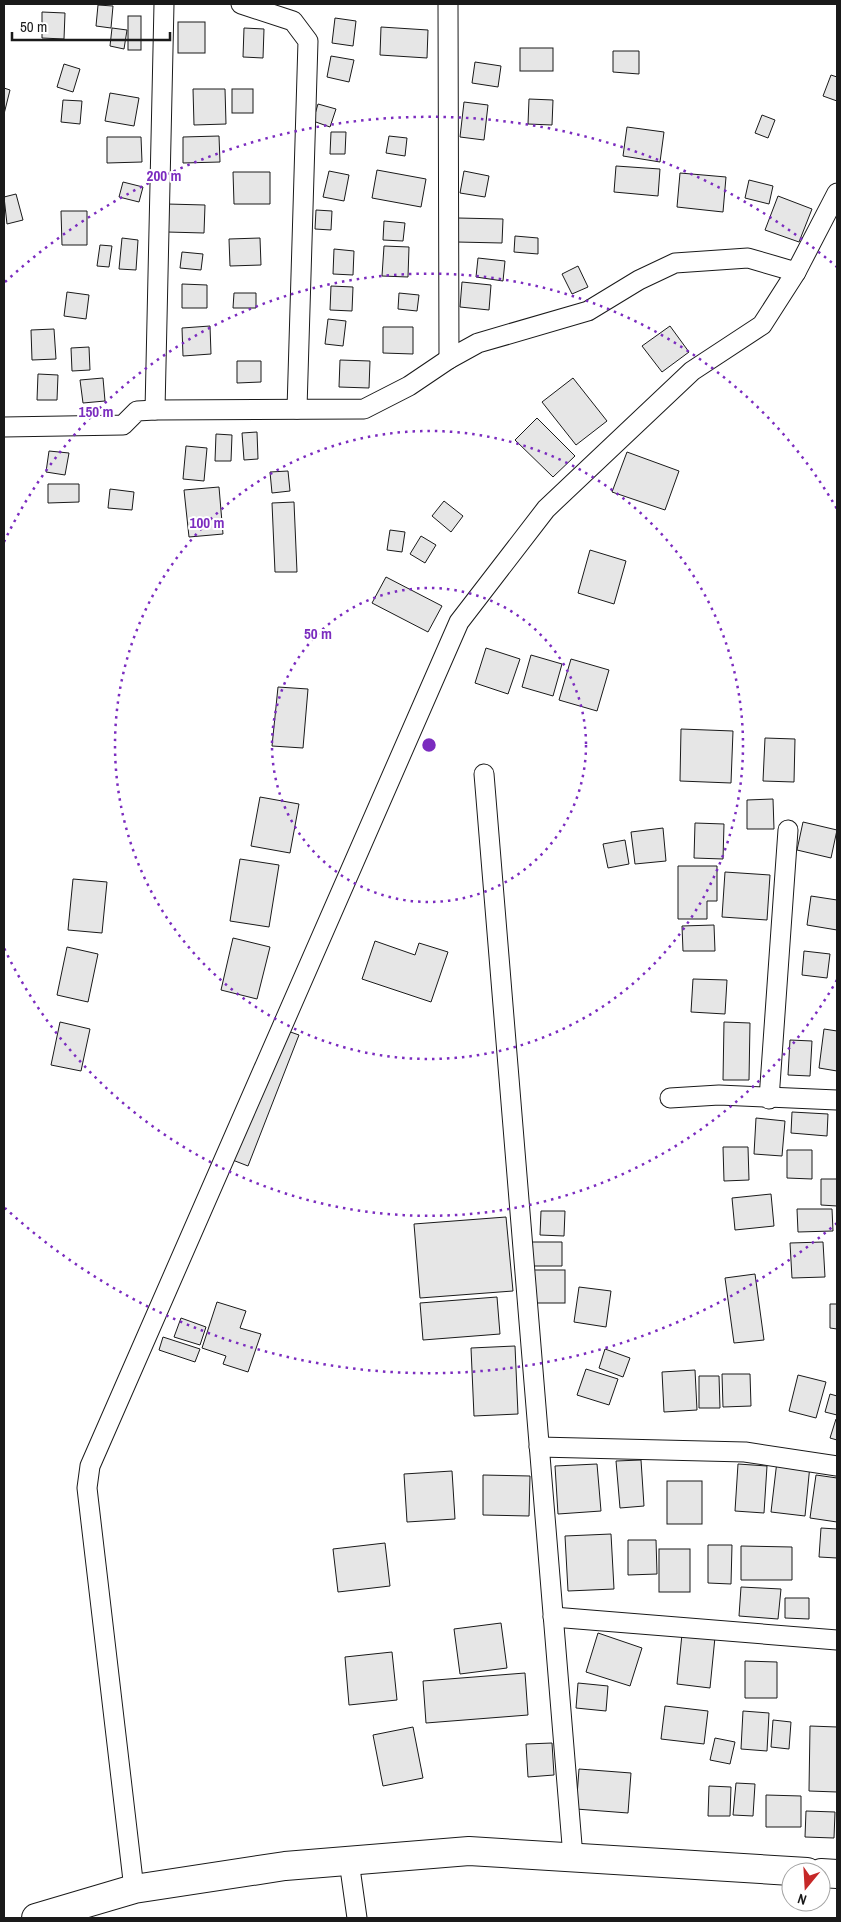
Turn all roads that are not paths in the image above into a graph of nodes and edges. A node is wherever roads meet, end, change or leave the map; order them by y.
1 (164, 4) edge
2 (241, 4) edge
3 (448, 4) edge
4 (837, 193) edge
5 (796, 272) junction
6 (449, 359) junction
7 (297, 409) junction
8 (155, 410) junction
9 (4, 427) edge
10 (484, 774) dead end
11 (788, 830) dead end
12 (670, 1098) dead end
13 (769, 1098) junction
14 (837, 1100) edge
15 (539, 1447) junction
16 (837, 1466) edge
17 (553, 1617) junction
18 (837, 1640) edge
19 (573, 1858) junction
20 (349, 1861) junction
21 (781, 1870) edge
22 (134, 1889) junction
23 (36, 1918) edge
24 (357, 1918) edge

1 - 8 street
2 - 7 street
3 - 6 street
4 - 5 street
5 - 6 street
5 - 22 street
6 - 7 street
7 - 8 street
8 - 9 street
10 - 15 street
11 - 13 street
12 - 13 street
13 - 14 street
15 - 16 street
15 - 17 street
17 - 18 street
17 - 19 street
19 - 20 highway
19 - 21 highway
20 - 22 highway
20 - 24 street
22 - 23 highway

